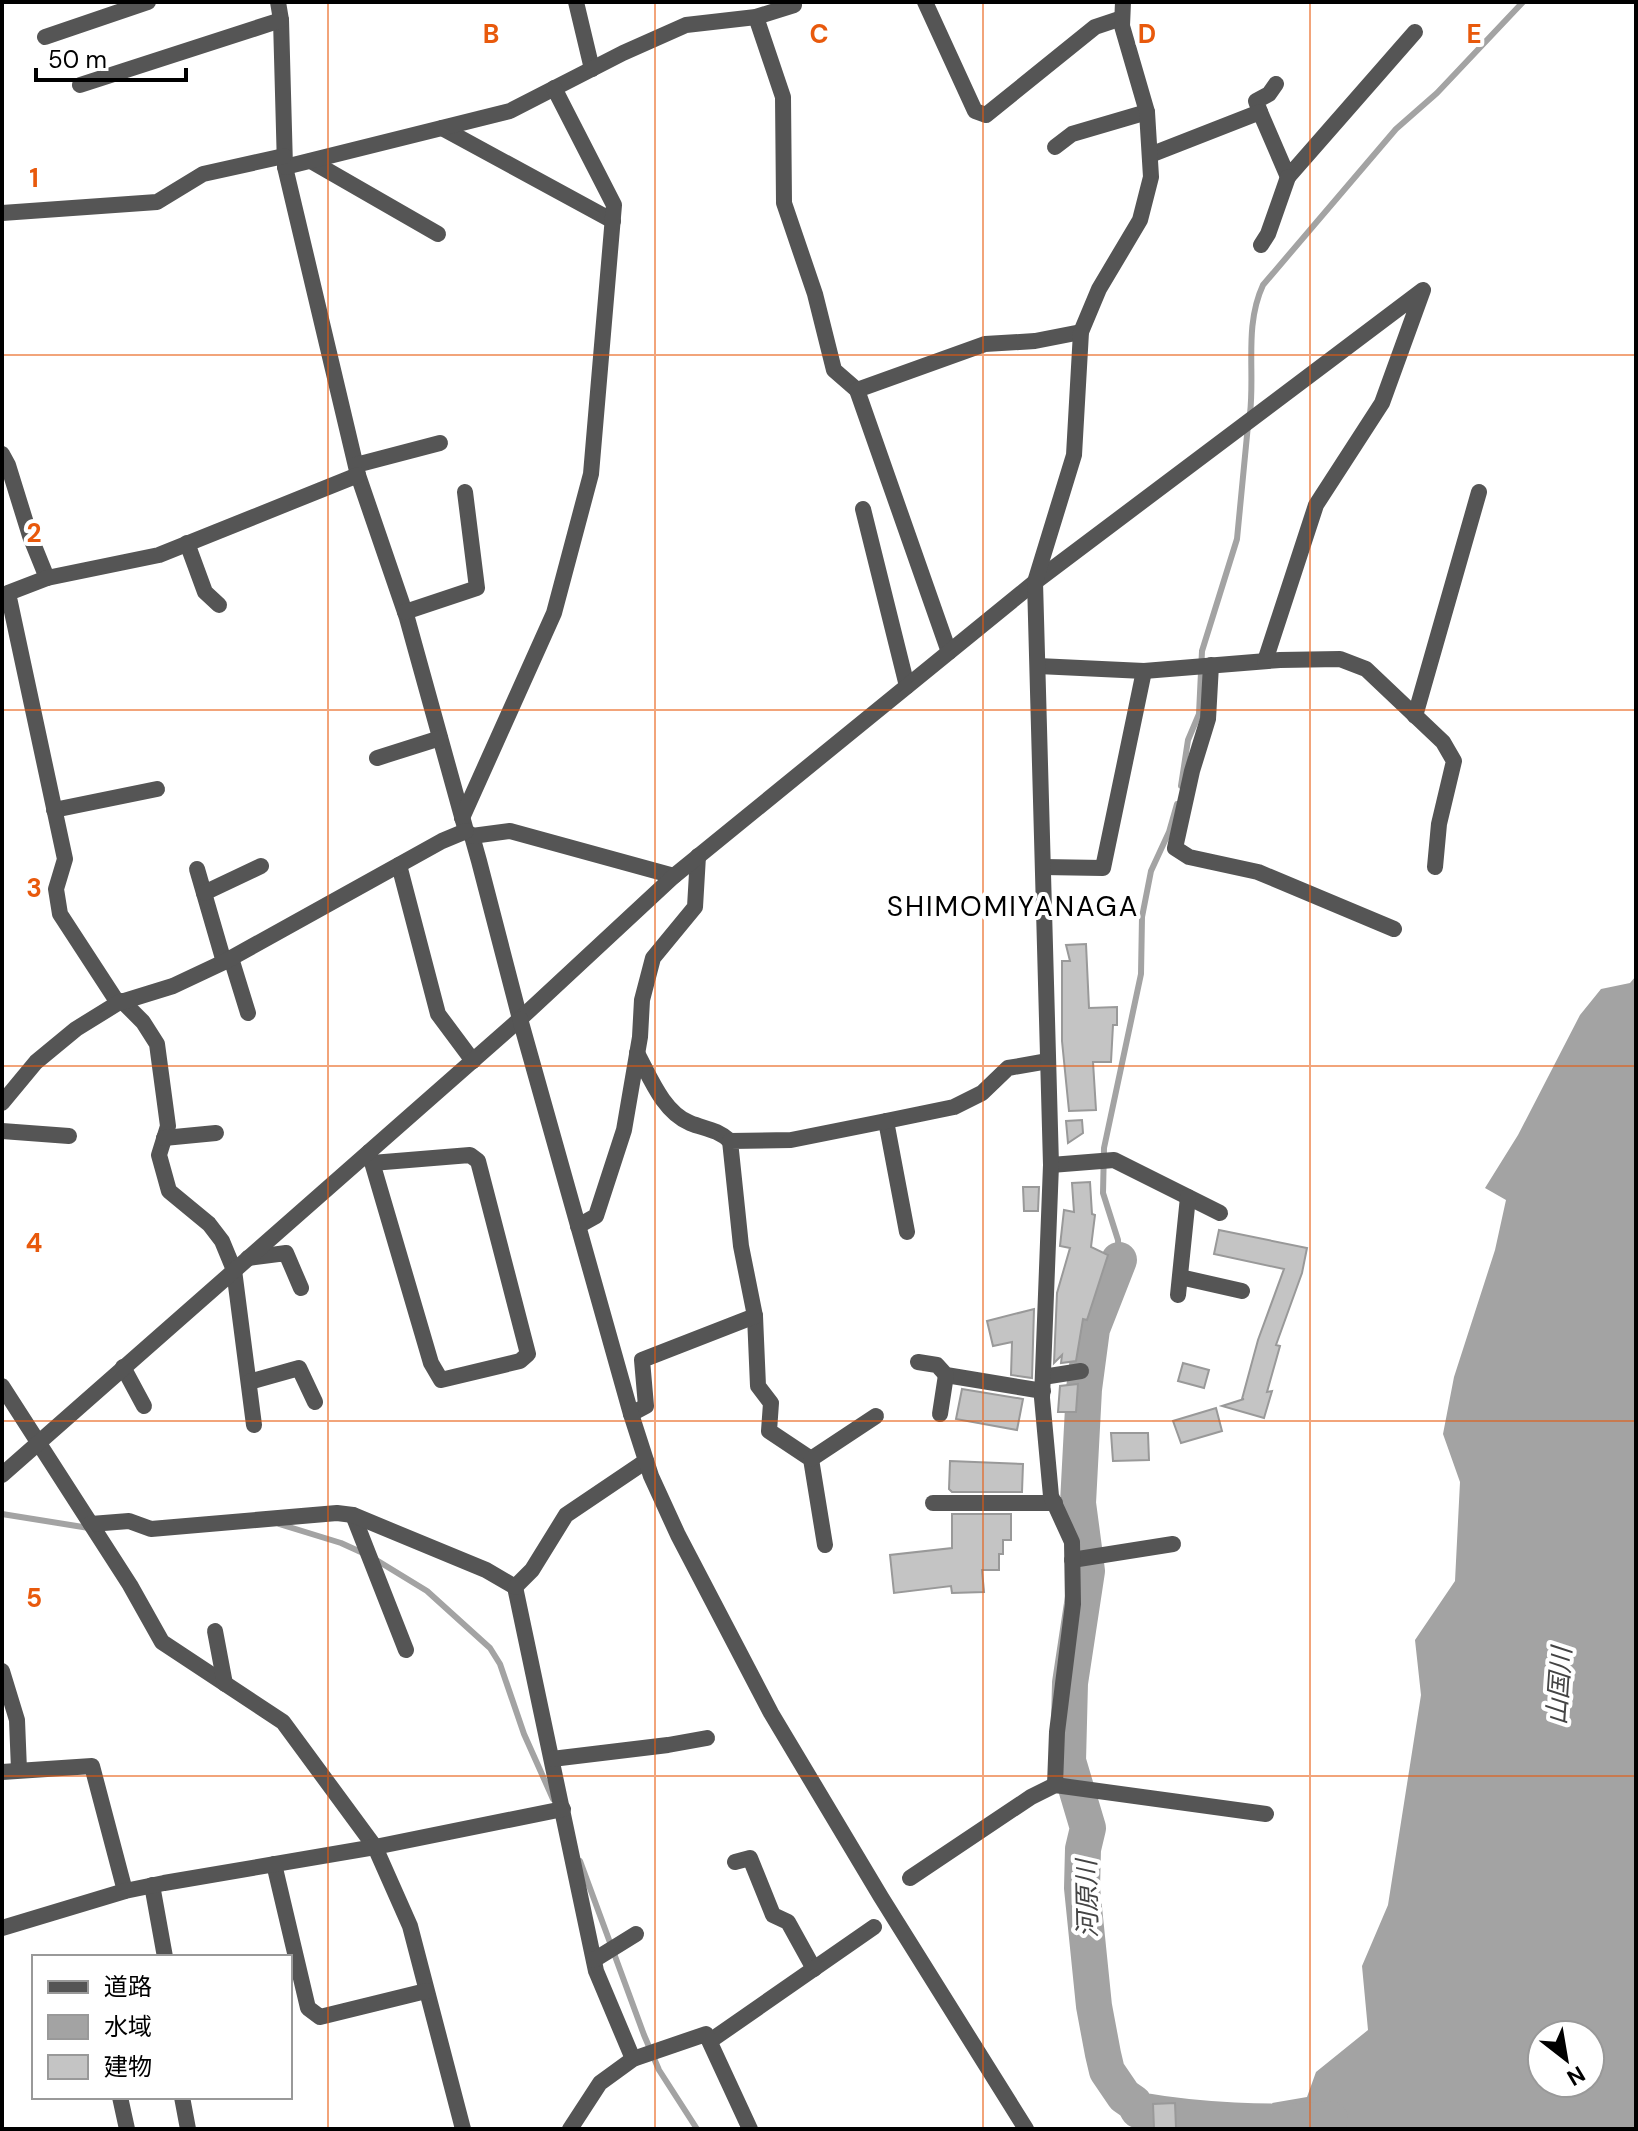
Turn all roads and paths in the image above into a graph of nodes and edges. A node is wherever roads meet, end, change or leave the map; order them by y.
1 (148, 2) edge
2 (278, 2) edge
3 (576, 2) edge
4 (925, 2) edge
5 (796, 3) edge
6 (1123, 10) edge
7 (756, 17) junction
8 (281, 20) junction
9 (1415, 32) dead end
10 (45, 37) dead end
11 (592, 69) junction
12 (1276, 84) dead end
13 (80, 85) dead end
14 (554, 88) junction
15 (1147, 112) junction
16 (1260, 112) junction
17 (442, 128) junction
18 (1055, 147) dead end
19 (1150, 155) junction
20 (311, 161) junction
21 (285, 162) junction
22 (1288, 177) junction
23 (2, 213) edge
24 (613, 221) junction
25 (438, 234) dead end
26 (1261, 245) dead end
27 (1081, 332) junction
28 (857, 390) junction
29 (440, 443) dead end
30 (2, 454) edge
31 (357, 470) junction
32 (465, 492) dead end
33 (1479, 492) dead end
34 (863, 509) dead end
35 (187, 543) junction
36 (47, 578) junction
37 (1035, 582) junction
38 (5, 593) edge
39 (219, 605) dead end
40 (405, 612) junction
41 (949, 652) junction
42 (1265, 661) junction
43 (1211, 665) junction
44 (1038, 666) junction
45 (1144, 671) junction
46 (907, 686) junction
47 (1415, 716) junction
48 (440, 738) junction
49 (377, 758) dead end
50 (157, 789) dead end
51 (54, 810) junction
52 (467, 829) junction
53 (698, 856) junction
54 (399, 865) junction
55 (261, 866) dead end
56 (1043, 867) junction
57 (1435, 867) dead end
58 (197, 869) dead end
59 (674, 876) junction
60 (204, 893) junction
61 (1394, 929) dead end
62 (228, 960) junction
63 (120, 1002) junction
64 (248, 1013) dead end
65 (520, 1019) junction
66 (637, 1053) junction
67 (473, 1061) junction
68 (1048, 1061) junction
69 (2, 1103) edge
70 (886, 1121) junction
71 (2, 1131) edge
72 (216, 1133) dead end
73 (69, 1136) dead end
74 (164, 1138) junction
75 (730, 1141) junction
76 (370, 1158) junction
77 (1051, 1165) junction
78 (1188, 1197) junction
79 (1220, 1213) dead end
80 (578, 1226) junction
81 (907, 1232) dead end
82 (248, 1258) junction
83 (234, 1270) junction
84 (1180, 1277) junction
85 (301, 1288) dead end
86 (1242, 1291) dead end
87 (1178, 1295) dead end
88 (755, 1316) junction
89 (918, 1362) dead end
90 (123, 1367) junction
91 (1081, 1371) dead end
92 (946, 1375) junction
93 (249, 1382) junction
94 (1043, 1384) junction
95 (2, 1386) edge
96 (315, 1402) dead end
97 (144, 1406) dead end
98 (631, 1414) junction
99 (940, 1414) dead end
100 (876, 1416) dead end
101 (254, 1425) dead end
102 (37, 1442) junction
103 (811, 1459) junction
104 (646, 1461) junction
105 (2, 1475) edge
106 (933, 1503) dead end
107 (1055, 1503) junction
108 (353, 1515) junction
109 (91, 1524) junction
110 (1173, 1544) dead end
111 (825, 1545) dead end
112 (1072, 1560) junction
113 (515, 1587) junction
114 (215, 1631) dead end
115 (406, 1650) dead end
116 (2, 1671) edge
117 (225, 1684) junction
118 (707, 1738) dead end
119 (552, 1759) junction
120 (10, 1771) edge
121 (1055, 1785) junction
122 (563, 1809) junction
123 (1266, 1814) dead end
124 (375, 1847) junction
125 (735, 1862) dead end
126 (274, 1864) junction
127 (910, 1878) dead end
128 (152, 1885) junction
129 (125, 1891) junction
130 (874, 1927) dead end
131 (2, 1928) edge
132 (636, 1934) dead end
133 (165, 1955) edge
134 (594, 1960) junction
135 (814, 1969) junction
136 (426, 1991) junction
137 (710, 2041) junction
138 (633, 2059) junction
139 (120, 2099) edge
140 (182, 2099) edge
141 (127, 2129) edge
142 (188, 2129) edge
143 (463, 2129) edge
144 (570, 2129) edge
145 (750, 2129) edge
146 (1026, 2129) edge

1 - 10 street
2 - 8 street
3 - 11 street
4 - 6 street
5 - 7 street
6 - 15 street
7 - 11 street
7 - 28 street
8 - 13 street
8 - 21 street
9 - 22 street
11 - 14 street
12 - 16 street
14 - 17 street
14 - 24 street
15 - 18 street
15 - 19 street
16 - 19 street
16 - 22 street
17 - 20 street
17 - 24 street
19 - 27 street
20 - 21 street
20 - 25 street
21 - 23 street
21 - 31 street
22 - 26 street
24 - 52 street
27 - 28 street
27 - 37 street
28 - 41 street
29 - 31 street
30 - 36 street
31 - 35 street
31 - 40 street
32 - 40 street
33 - 47 street
34 - 46 street
35 - 36 street
35 - 39 street
36 - 38 street
37 - 41 street
37 - 42 street
37 - 44 street
38 - 51 street
40 - 48 street
41 - 46 street
42 - 43 street
42 - 47 street
43 - 45 street
43 - 61 street
44 - 45 street
44 - 56 street
45 - 56 street
46 - 53 street
47 - 57 street
48 - 49 street
48 - 52 street
50 - 51 street
51 - 63 street
52 - 54 street
52 - 59 street
52 - 65 street
53 - 59 street
53 - 66 street
54 - 62 street
54 - 67 street
55 - 60 street
56 - 68 street
58 - 60 street
59 - 65 street
60 - 62 street
62 - 63 street
62 - 64 street
63 - 69 street
63 - 74 street
65 - 67 street
65 - 80 street
66 - 75 street
66 - 80 street
67 - 76 street
68 - 70 street
68 - 77 street
70 - 75 street
70 - 81 street
71 - 73 street
72 - 74 street
74 - 83 street
75 - 88 street
76 - 76 street
76 - 82 street
77 - 78 street
77 - 94 street
78 - 79 street
78 - 84 street
80 - 98 street
82 - 83 street
82 - 85 street
83 - 90 street
83 - 93 street
84 - 86 street
84 - 87 street
88 - 98 street
88 - 103 street
89 - 92 street
90 - 97 street
90 - 102 street
91 - 94 street
92 - 94 street
92 - 99 street
93 - 96 street
93 - 101 street
94 - 107 street
95 - 102 street
98 - 104 street
100 - 103 street
102 - 105 street
102 - 109 street
103 - 111 street
104 - 113 street
104 - 146 street
106 - 107 street
107 - 112 street
108 - 109 street
108 - 113 street
108 - 115 street
109 - 117 street
110 - 112 street
112 - 121 street
113 - 119 street
114 - 117 street
116 - 120 street
117 - 124 street
118 - 119 street
119 - 122 street
120 - 129 street
121 - 123 street
121 - 127 street
122 - 124 street
122 - 134 street
124 - 126 street
124 - 136 street
125 - 135 street
126 - 128 street
126 - 136 street
128 - 129 street
128 - 133 street
129 - 131 street
130 - 135 street
132 - 134 street
134 - 138 street
135 - 137 street
136 - 143 street
137 - 138 street
137 - 145 street
138 - 144 street
139 - 141 street
140 - 142 street

